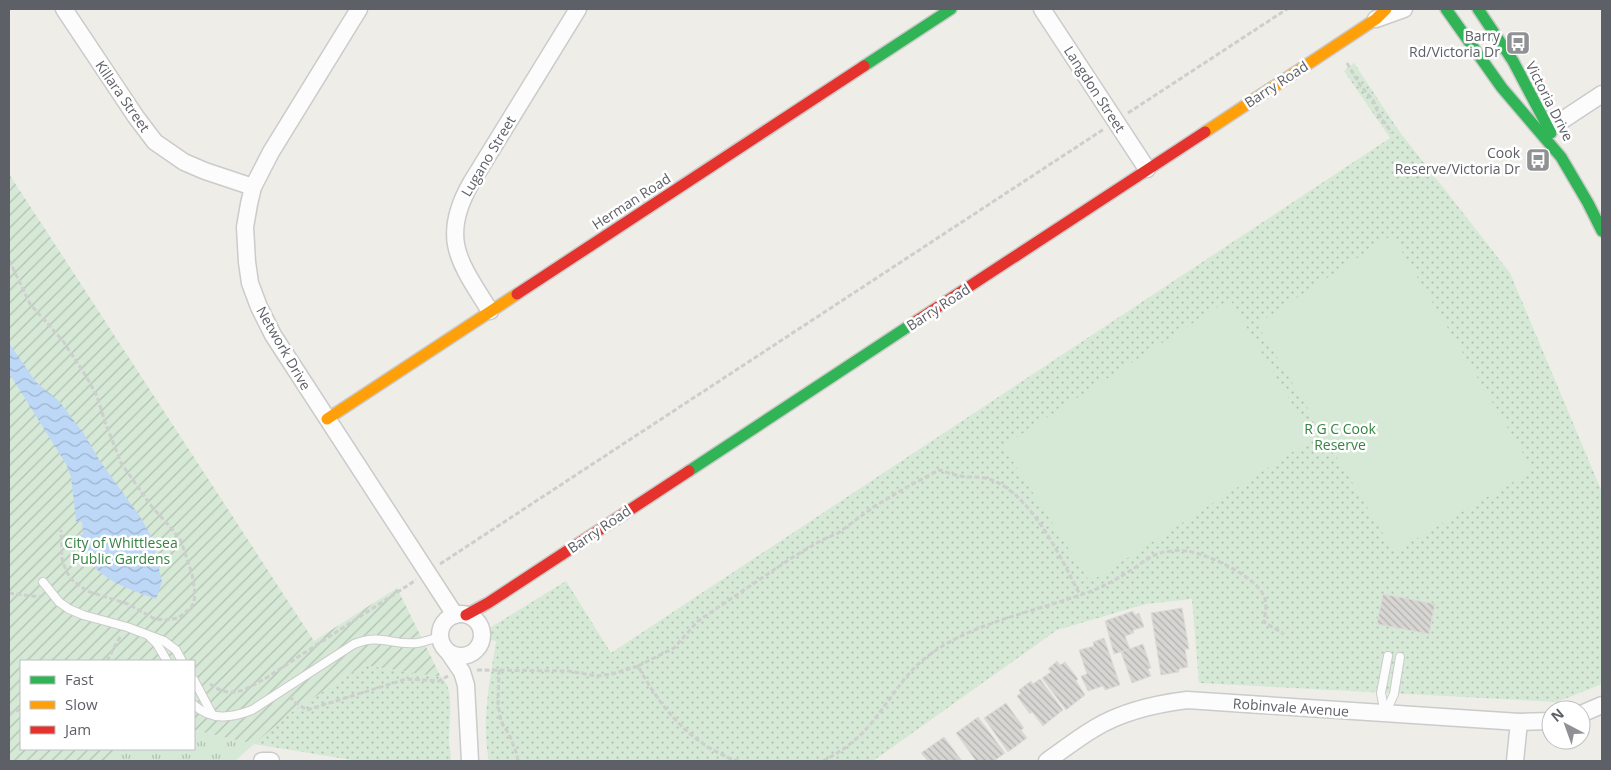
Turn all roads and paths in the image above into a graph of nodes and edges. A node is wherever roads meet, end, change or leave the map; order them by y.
1 (359, 9) edge
2 (578, 9) edge
3 (951, 9) edge
4 (1042, 9) edge
5 (1287, 9) edge
6 (1404, 9) edge
7 (1434, 9) edge
8 (1447, 9) edge
9 (1478, 9) edge
10 (70, 11) edge
11 (1381, 14) edge
12 (1347, 63) dead end
13 (1602, 94) edge
14 (1116, 121) junction
15 (1549, 129) junction
16 (1392, 133) dead end
17 (1561, 157) junction
18 (1147, 169) junction
19 (253, 187) junction
20 (1602, 231) edge
21 (9, 260) edge
22 (490, 312) junction
23 (327, 419) junction
24 (61, 530) dead end
25 (428, 573) junction
26 (44, 582) dead end
27 (51, 592) junction
28 (9, 593) edge
29 (500, 595) junction
30 (1080, 595) junction
31 (461, 615) junction
32 (127, 627) junction
33 (482, 629) junction
34 (1284, 634) dead end
35 (149, 635) junction
36 (440, 638) junction
37 (480, 646) junction
38 (449, 653) junction
39 (1388, 656) dead end
40 (1400, 657) dead end
41 (107, 660) edge
42 (166, 660) edge
43 (181, 660) edge
44 (638, 666) junction
45 (499, 670) junction
46 (275, 672) junction
47 (466, 675) junction
48 (195, 682) edge
49 (207, 682) dead end
50 (285, 689) junction
51 (195, 706) edge
52 (212, 714) junction
53 (1385, 714) junction
54 (1541, 721) edge
55 (1519, 722) junction
56 (262, 761) edge
57 (271, 761) edge
58 (470, 761) edge
59 (518, 761) edge
60 (739, 761) edge
61 (823, 761) edge
62 (1047, 761) edge
63 (1515, 761) edge

1 - 19 street, Network Drive
2 - 22 street, Lugano Street
3 - 22 street, Herman Road
4 - 14 street, Langdon Street
5 - 14 path
6 - 11 street, Barry Road
7 - 8 street
8 - 17 street, Victoria Drive
9 - 15 street, Victoria Drive
10 - 19 street, Killara Street
11 - 18 street, Barry Road
12 - 16 path
13 - 15 street
14 - 18 street, Langdon Street
14 - 25 path
15 - 17 street, Victoria Drive
17 - 20 street, Victoria Drive
18 - 29 street, Barry Road
19 - 23 street, Network Drive
21 - 24 path
22 - 23 street, Herman Road
23 - 25 street, Network Drive
25 - 31 street, Network Drive
25 - 46 path
26 - 27 lane
27 - 28 path
27 - 32 lane
29 - 31 street, Barry Road
29 - 33 street, Barry Road
30 - 34 path
30 - 44 path
30 - 61 path
31 - 33 street
31 - 36 street
32 - 35 lane
32 - 41 path
33 - 37 street
35 - 42 lane
35 - 43 lane
36 - 38 street
36 - 50 lane
37 - 38 street
37 - 47 street
38 - 47 street
39 - 53 lane
40 - 53 lane
44 - 45 path
44 - 60 path
45 - 47 path
45 - 59 path
46 - 49 path
46 - 50 path
47 - 50 path
47 - 58 street
48 - 52 lane
50 - 52 lane
51 - 52 lane
53 - 55 street, Robinvale Avenue
53 - 62 street, Robinvale Avenue
54 - 55 street, Robinvale Avenue
55 - 63 street
56 - 57 street

